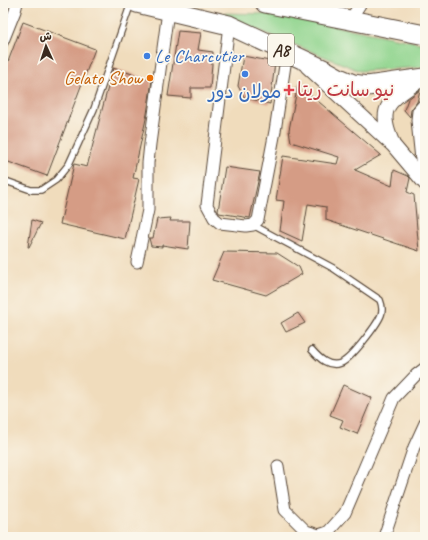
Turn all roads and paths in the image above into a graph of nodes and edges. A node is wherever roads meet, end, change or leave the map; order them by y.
1 (16, 3) edge
2 (131, 3) edge
3 (137, 3) edge
4 (265, 3) edge
5 (361, 3) edge
6 (168, 11) junction
7 (350, 20) junction
8 (229, 25) junction
9 (425, 35) edge
10 (3, 41) edge
11 (292, 55) junction
12 (424, 78) edge
13 (425, 103) edge
14 (393, 145) junction
15 (3, 180) edge
16 (424, 181) edge
17 (253, 225) junction
18 (137, 262) dead end
19 (312, 350) dead end
20 (425, 368) edge
21 (425, 423) edge
22 (278, 466) dead end
23 (384, 537) edge

1 - 10 street
2 - 15 lane
3 - 6 highway, A8
4 - 7 highway, A8
5 - 7 street
6 - 8 highway, A8
6 - 18 street
7 - 9 highway, A8
8 - 11 highway, A8
8 - 17 street
11 - 12 highway, A8
11 - 14 street
11 - 17 street
12 - 14 street
13 - 16 street
14 - 16 street
17 - 19 lane
20 - 22 street
21 - 23 street

